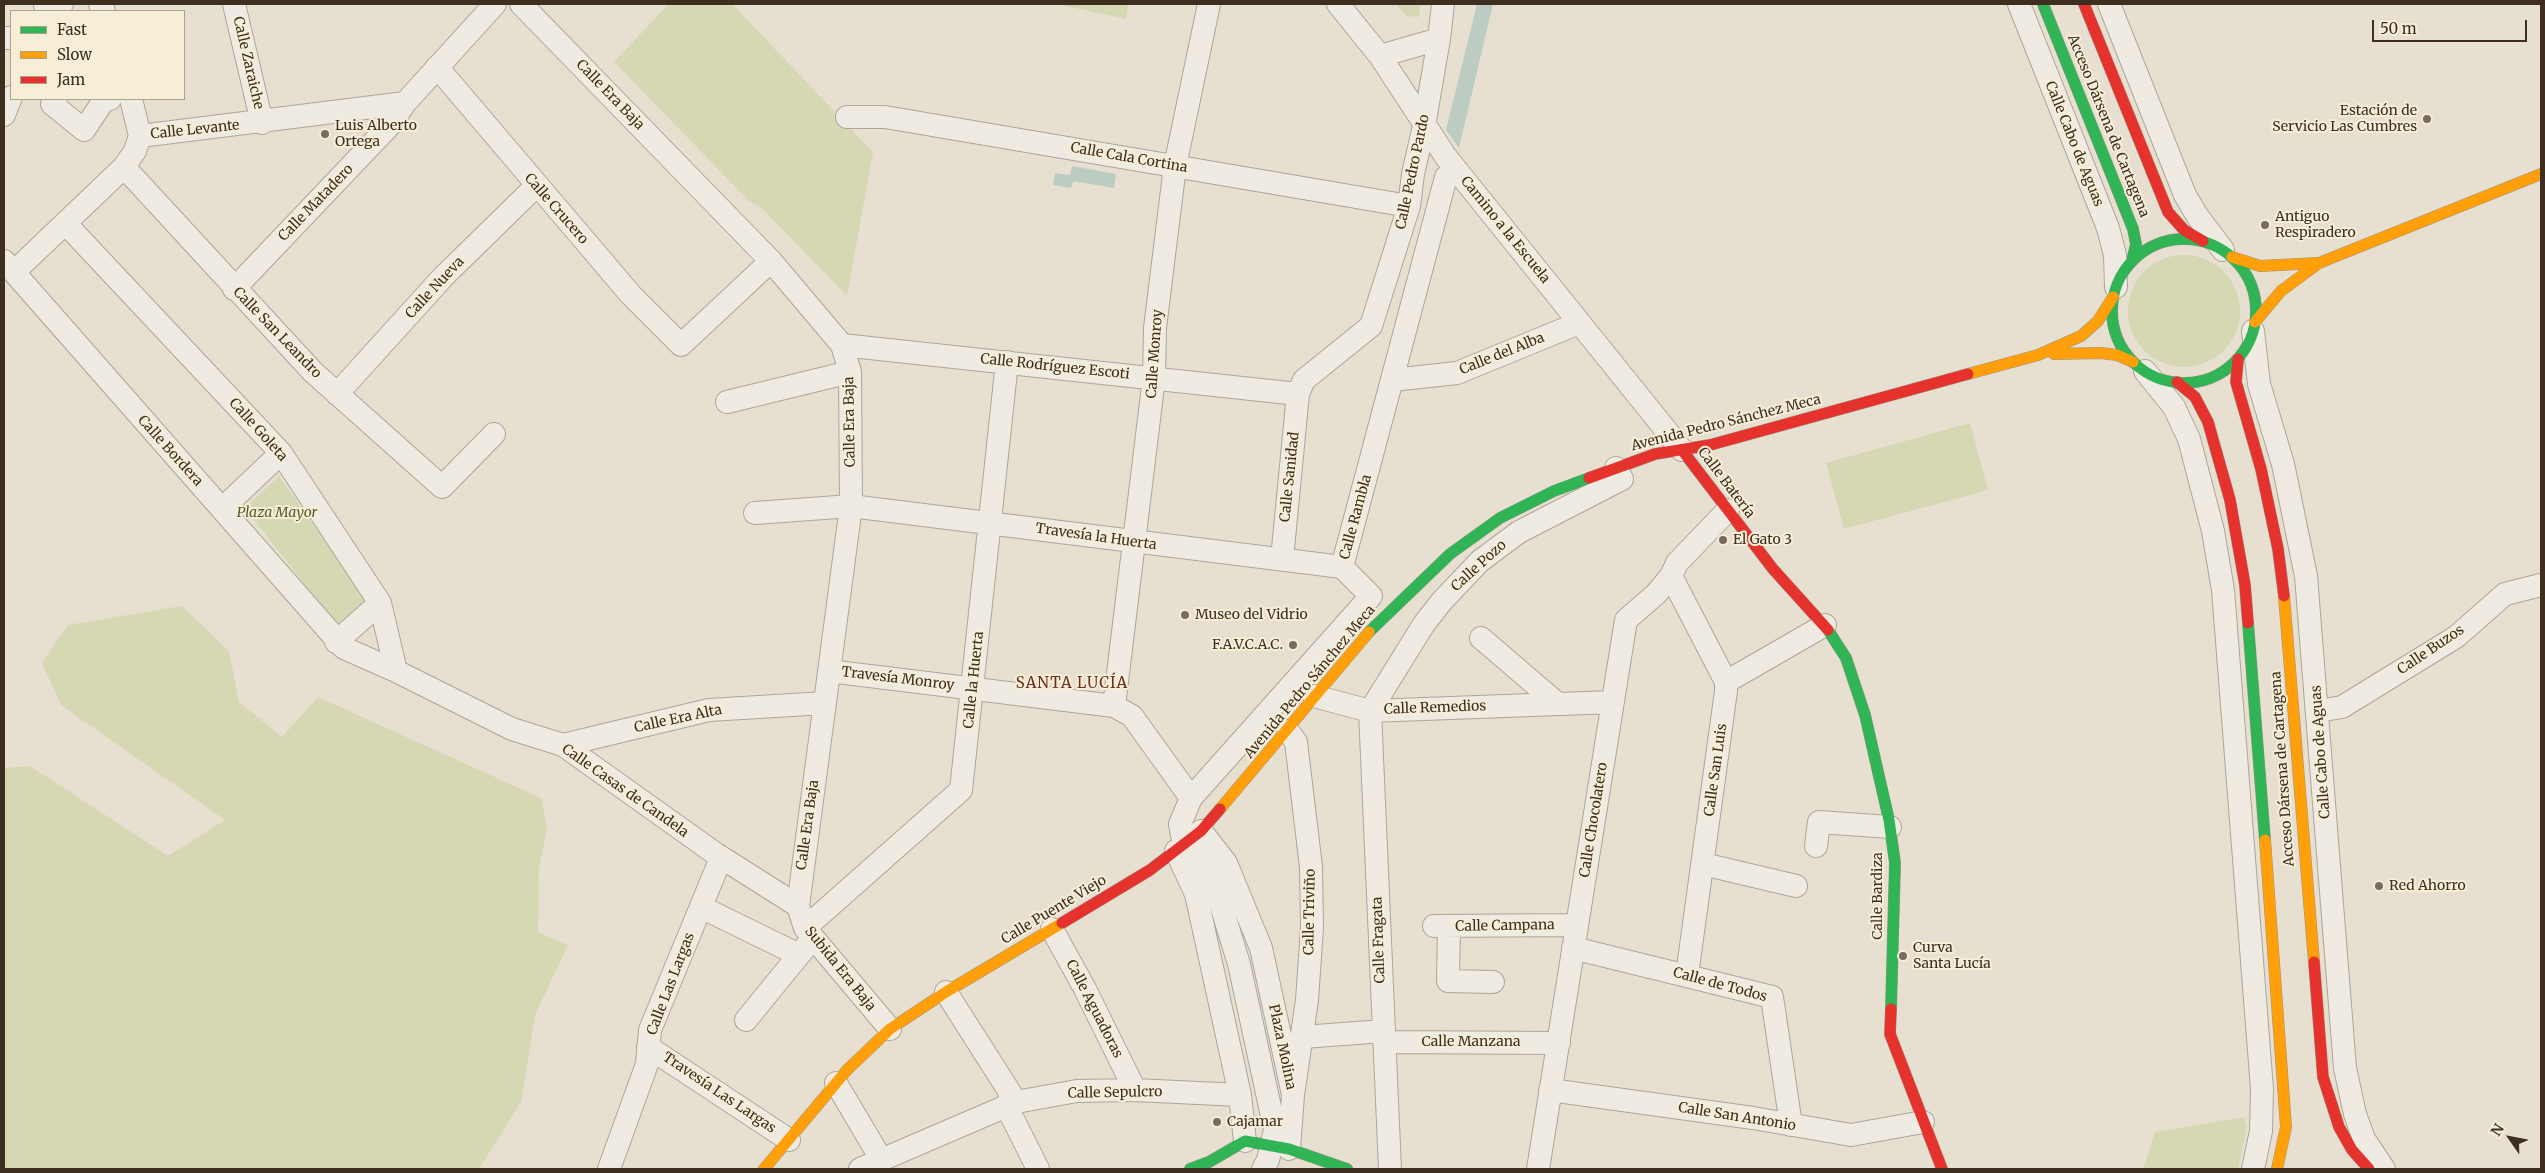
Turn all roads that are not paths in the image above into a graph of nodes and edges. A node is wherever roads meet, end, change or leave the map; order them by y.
1 (234, 4) edge
2 (495, 4) edge
3 (521, 4) edge
4 (1210, 4) edge
5 (1338, 4) edge
6 (1442, 4) edge
7 (2018, 4) edge
8 (2043, 4) edge
9 (2084, 4) edge
10 (2109, 4) edge
11 (1439, 39) junction
12 (1380, 56) junction
13 (437, 67) junction
14 (10, 100) edge
15 (55, 100) edge
16 (104, 100) edge
17 (131, 100) edge
18 (405, 103) junction
19 (4, 115) edge
20 (847, 117) dead end
21 (262, 122) junction
22 (1424, 126) junction
23 (140, 136) junction
24 (1175, 166) junction
25 (124, 167) junction
26 (2541, 174) edge
27 (1446, 177) dead end
28 (536, 186) junction
29 (1409, 206) junction
30 (66, 224) junction
31 (2219, 249) junction
32 (771, 261) junction
33 (2132, 261) junction
34 (2319, 263) junction
35 (9, 266) edge
36 (234, 288) junction
37 (2115, 292) junction
38 (1580, 323) junction
39 (2254, 327) junction
40 (842, 344) junction
41 (2038, 355) junction
42 (2238, 359) junction
43 (1008, 362) junction
44 (2139, 367) junction
45 (850, 372) junction
46 (1154, 378) junction
47 (1392, 380) junction
48 (2177, 382) junction
49 (337, 394) junction
50 (1298, 394) junction
51 (727, 402) dead end
52 (494, 434) dead end
53 (1682, 450) junction
54 (282, 453) junction
55 (1616, 468) junction
56 (851, 506) junction
57 (222, 509) junction
58 (1728, 510) junction
59 (755, 513) dead end
60 (991, 523) junction
61 (1134, 542) junction
62 (1282, 560) junction
63 (1342, 567) junction
64 (1671, 576) junction
65 (2541, 585) edge
66 (380, 603) junction
67 (1825, 625) junction
68 (1481, 638) dead end
69 (336, 642) junction
70 (396, 671) junction
71 (829, 671) junction
72 (1726, 682) junction
73 (972, 689) junction
74 (1314, 696) junction
75 (1613, 702) junction
76 (825, 703) junction
77 (1558, 704) junction
78 (1114, 706) junction
79 (1370, 711) junction
80 (2318, 711) junction
81 (1288, 732) junction
82 (563, 745) junction
83 (1191, 798) junction
84 (1890, 827) junction
85 (1188, 842) junction
86 (1816, 846) dead end
87 (721, 858) junction
88 (1704, 864) junction
89 (1796, 886) dead end
90 (798, 906) junction
91 (701, 907) junction
92 (1576, 925) junction
93 (1052, 930) junction
94 (809, 933) junction
95 (1573, 948) junction
96 (799, 955) junction
97 (1687, 975) junction
98 (1493, 982) dead end
99 (946, 992) junction
100 (746, 1020) dead end
101 (890, 1029) junction
102 (1383, 1036) junction
103 (1303, 1037) junction
104 (1558, 1043) junction
105 (648, 1047) junction
106 (836, 1083) junction
107 (1135, 1090) junction
108 (1550, 1090) junction
109 (1240, 1095) junction
110 (1292, 1095) junction
111 (1011, 1104) junction
112 (1924, 1122) junction
113 (1790, 1125) junction
114 (789, 1140) junction
115 (1245, 1142) junction
116 (1280, 1147) junction
117 (881, 1159) junction
118 (1209, 1166) edge
119 (609, 1169) edge
120 (764, 1169) edge
121 (860, 1169) edge
122 (1038, 1169) edge
123 (1190, 1169) edge
124 (1263, 1169) edge
125 (1347, 1169) edge
126 (1390, 1169) edge
127 (1538, 1169) edge
128 (1942, 1169) edge
129 (2253, 1169) edge
130 (2277, 1169) edge
131 (2369, 1169) edge
132 (2384, 1169) edge

1 - 21 street, Calle Zaraiche
2 - 13 street, Calle Matadero
3 - 32 street, Calle Era Baja
4 - 24 street, Calle Monroy
5 - 12 street, Camino a la Escuela
6 - 11 street, Calle Pedro Pardo
7 - 37 street, Calle Cabo de Aguas
8 - 33 main road, Acceso Dársena de Cartagena
9 - 31 main road, Acceso Dársena de Cartagena
10 - 31 street
11 - 12 street
11 - 22 street, Calle Pedro Pardo
12 - 22 street, Camino a la Escuela
13 - 18 street, Calle Matadero
13 - 28 street, Calle Crucero
14 - 19 street
15 - 16 street
17 - 23 street
18 - 21 street, Calle Levante
18 - 36 street, Calle Matadero
20 - 24 street, Calle Cala Cortina
21 - 23 street, Calle Levante
22 - 29 street, Calle Pedro Pardo
22 - 38 street, Camino a la Escuela
23 - 25 street, Calle Levante
24 - 29 street, Calle Cala Cortina
24 - 46 street, Calle Monroy
25 - 30 street, Calle Levante
25 - 36 street, Calle San Leandro
26 - 34 main road
27 - 47 street, Calle Rambla
28 - 32 street, Calle Crucero
28 - 49 street, Calle Nueva
29 - 50 street, Calle Pedro Pardo
30 - 35 street, Calle Levante
30 - 54 street, Calle Goleta
31 - 33 main road
31 - 34 main road
31 - 39 main road
32 - 40 street, Calle Era Baja
33 - 37 main road
34 - 39 main road
35 - 57 street, Calle Bordera
36 - 49 street, Calle San Leandro
37 - 41 main road
37 - 44 main road
38 - 47 street, Calle del Alba
38 - 53 street, Camino a la Escuela
39 - 42 main road
39 - 80 street, Calle Cabo de Aguas
40 - 43 street, Calle Rodríguez Escoti
40 - 45 street, Calle Era Baja
41 - 44 main road
41 - 53 main road, Avenida Pedro Sánchez Meca
42 - 48 main road
42 - 131 main road, Acceso Dársena de Cartagena
43 - 46 street, Calle Rodríguez Escoti
43 - 60 street, Calle la Huerta
44 - 48 main road
44 - 129 street
45 - 51 street
45 - 56 street, Calle Era Baja
46 - 50 street, Calle Rodríguez Escoti
46 - 61 street, Calle Monroy
47 - 63 street, Calle Rambla
48 - 130 main road, Acceso Dársena de Cartagena
49 - 52 street, Calle San Leandro
50 - 62 street, Calle Sanidad
53 - 55 main road, Avenida Pedro Sánchez Meca
53 - 58 main road, Calle Batería
54 - 57 street
54 - 66 street, Calle Goleta
55 - 74 main road, Avenida Pedro Sánchez Meca
55 - 79 street, Calle Pozo
56 - 59 street, Travesía la Huerta
56 - 60 street, Travesía la Huerta
56 - 71 street, Calle Era Baja
57 - 69 street, Calle Bordera
58 - 64 street, Calle Chocolatero
58 - 67 main road, Calle Batería
60 - 61 street, Travesía la Huerta
60 - 73 street, Calle la Huerta
61 - 62 street, Travesía la Huerta
61 - 78 street, Calle Monroy
62 - 63 street, Travesía la Huerta
63 - 83 street, Calle Rambla
64 - 72 street
64 - 75 street, Calle Chocolatero
65 - 80 street, Calle Buzos
66 - 69 street
66 - 70 street, Calle Goleta
67 - 72 street
67 - 84 main road, Calle Bardiza
68 - 77 street
69 - 70 street, Calle Casas de Candela
70 - 82 street, Calle Casas de Candela
71 - 73 street, Travesía Monroy
71 - 76 street, Calle Era Baja
72 - 88 street, Calle San Luis
73 - 78 street, Travesía Monroy
73 - 94 street, Calle la Huerta
74 - 79 street, Calle Remedios
74 - 81 main road, Avenida Pedro Sánchez Meca
75 - 77 street, Calle Remedios
75 - 92 street, Calle Chocolatero
76 - 82 street, Calle Era Alta
76 - 90 street, Calle Era Baja
77 - 79 street, Calle Remedios
78 - 83 street, Travesía Monroy
79 - 102 street, Calle Fragata
80 - 132 street, Calle Cabo de Aguas
81 - 85 main road, Avenida Pedro Sánchez Meca
81 - 103 street, Calle Triviño
82 - 87 street, Calle Casas de Candela
83 - 85 street, Calle Rambla
84 - 86 street
84 - 112 main road, Calle Bardiza
85 - 93 main road, Calle Puente Viejo
85 - 109 street
85 - 110 street, Plaza Molina
85 - 116 street
87 - 90 street, Calle Casas de Candela
87 - 91 street, Calle Las Largas
88 - 89 street
88 - 97 street, Calle San Luis
90 - 94 street, Subida Era Baja
91 - 96 street
91 - 105 street, Calle Las Largas
92 - 95 street, Calle Chocolatero
92 - 98 street, Calle Campana
93 - 99 main road, Calle Puente Viejo
93 - 107 street, Calle Aguadoras
94 - 96 street, Calle la Huerta
94 - 101 street, Subida Era Baja
95 - 97 street, Calle de Todos
95 - 104 street, Calle Chocolatero
96 - 100 street, Calle la Huerta
97 - 113 street, Calle de Todos
99 - 101 main road, Calle Puente Viejo
99 - 111 street
101 - 106 main road, Calle Puente Viejo
102 - 103 street, Calle Manzana
102 - 104 street, Calle Manzana
102 - 126 street, Calle Fragata
103 - 110 street, Calle Triviño
104 - 108 street, Calle Chocolatero
105 - 114 street, Travesía Las Largas
105 - 119 street, Calle Las Largas
106 - 114 main road, Calle Puente Viejo
106 - 117 street
107 - 109 street, Calle Sepulcro
107 - 111 street, Calle Sepulcro
108 - 113 street, Calle San Antonio
108 - 127 street, Calle Chocolatero
109 - 115 street
110 - 116 street, Plaza Molina
111 - 117 street, Calle Sepulcro
111 - 122 street
112 - 113 street, Calle San Antonio
112 - 128 main road, Calle Bardiza
114 - 120 main road, Calle Puente Viejo
115 - 116 main road
115 - 118 main road
116 - 124 street
116 - 125 main road
117 - 121 street, Calle Sepulcro
118 - 123 main road

